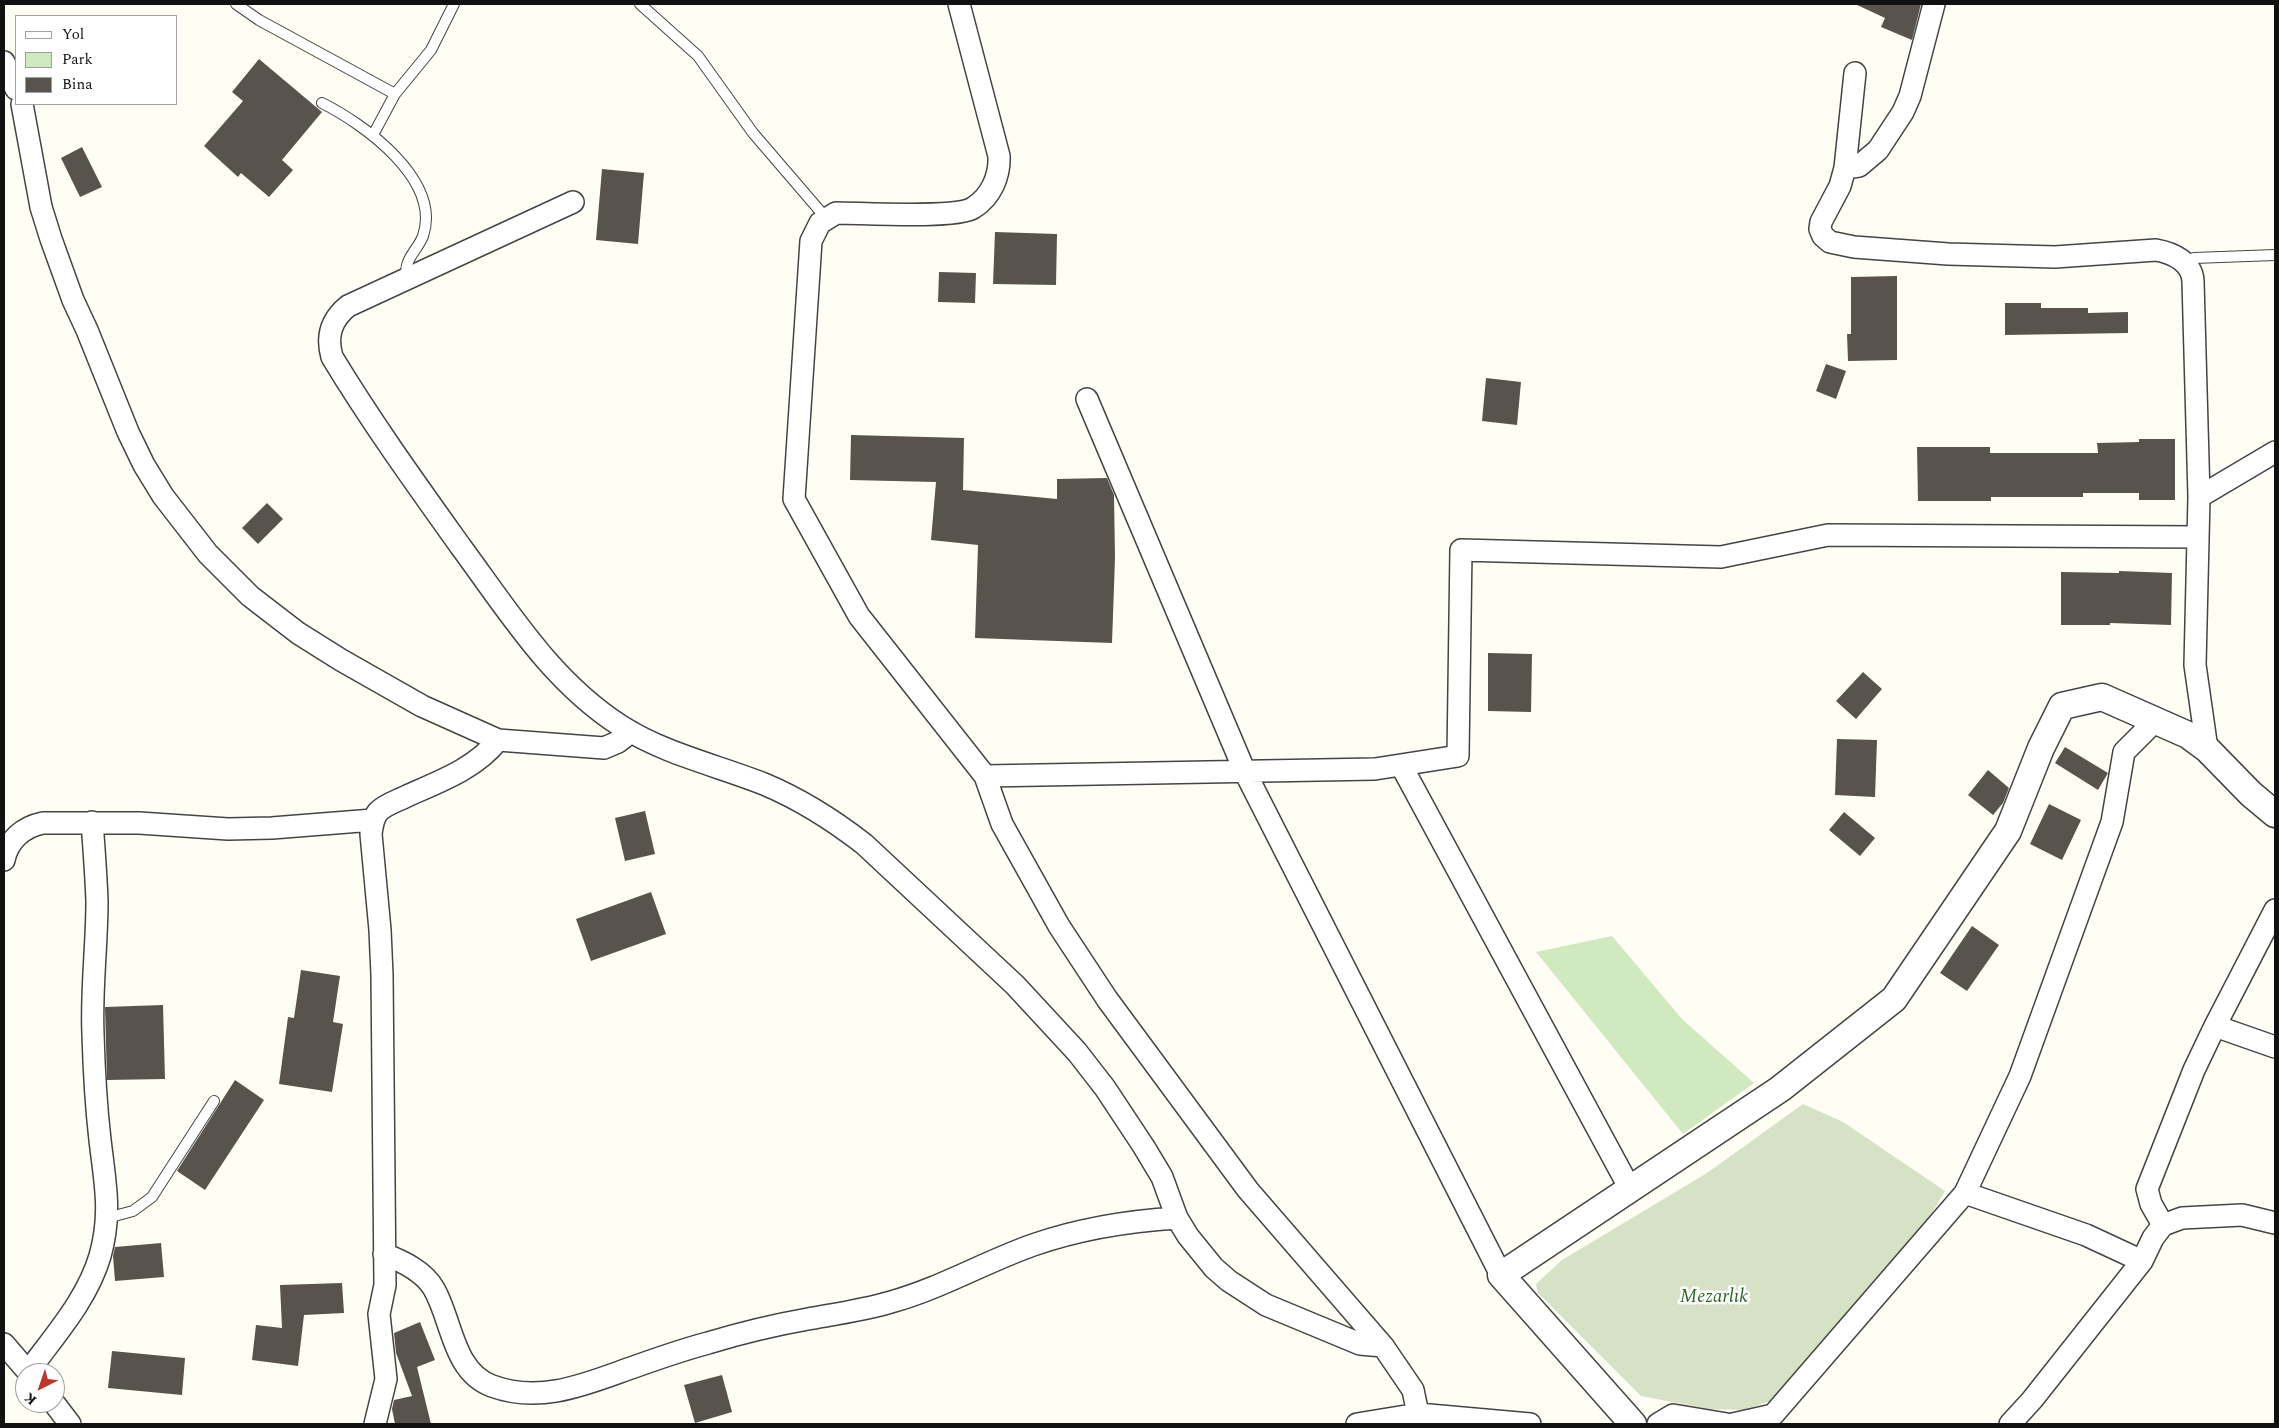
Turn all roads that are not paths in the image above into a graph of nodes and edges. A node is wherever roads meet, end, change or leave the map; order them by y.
1 (236, 4) edge
2 (454, 4) edge
3 (640, 4) edge
4 (959, 4) edge
5 (1934, 4) edge
6 (4, 62) edge
7 (1856, 73) dead end
8 (15, 87) edge
9 (394, 94) junction
10 (322, 103) dead end
11 (22, 105) edge
12 (373, 135) junction
13 (1845, 168) junction
14 (573, 202) dead end
15 (826, 218) junction
16 (2275, 255) edge
17 (2184, 262) junction
18 (408, 277) junction
19 (1087, 399) dead end
20 (2275, 452) edge
21 (2199, 497) junction
22 (2198, 537) junction
23 (2155, 721) junction
24 (631, 732) junction
25 (498, 740) junction
26 (2207, 750) junction
27 (1401, 765) junction
28 (1245, 772) junction
29 (985, 776) junction
30 (2275, 814) edge
31 (373, 820) junction
32 (92, 822) junction
33 (4, 860) edge
34 (2275, 910) edge
35 (2214, 1026) junction
36 (2275, 1047) edge
37 (214, 1101) dead end
38 (1629, 1187) junction
39 (1965, 1193) junction
40 (107, 1218) junction
41 (1177, 1218) junction
42 (2275, 1222) edge
43 (2163, 1224) junction
44 (384, 1254) junction
45 (2142, 1261) junction
46 (1500, 1275) junction
47 (4, 1344) edge
48 (1383, 1346) junction
49 (20, 1363) edge
50 (34, 1363) edge
51 (62, 1413) edge
52 (1418, 1414) junction
53 (70, 1424) edge
54 (375, 1424) edge
55 (1357, 1424) edge
56 (1530, 1424) edge
57 (1633, 1424) edge
58 (1658, 1424) edge
59 (1727, 1424) edge
60 (1733, 1424) edge
61 (2010, 1424) edge

1 - 9 lane
2 - 9 lane
3 - 15 lane
4 - 15 street
5 - 13 street
6 - 8 street
7 - 13 street
9 - 12 lane
10 - 12 lane
11 - 25 street
12 - 18 lane
13 - 17 street
14 - 18 street
15 - 29 street
16 - 17 lane
17 - 21 street
18 - 24 street
19 - 28 street
20 - 21 street
21 - 22 street
22 - 26 street
22 - 27 street
23 - 26 street
23 - 38 street
23 - 39 street
24 - 25 street
24 - 41 street
25 - 31 street
26 - 30 street
27 - 28 street
27 - 38 street
28 - 29 street
28 - 46 street
29 - 48 street
31 - 32 street
31 - 44 street
32 - 33 street
32 - 40 street
34 - 35 street
35 - 36 street
35 - 43 street
37 - 40 lane
38 - 46 street
39 - 45 street
39 - 60 street
40 - 50 street
41 - 44 street
41 - 48 street
42 - 43 street
43 - 45 street
44 - 54 street
45 - 61 street
46 - 57 street
47 - 49 street
48 - 52 street
51 - 53 street
52 - 55 street
52 - 56 street
58 - 59 street

